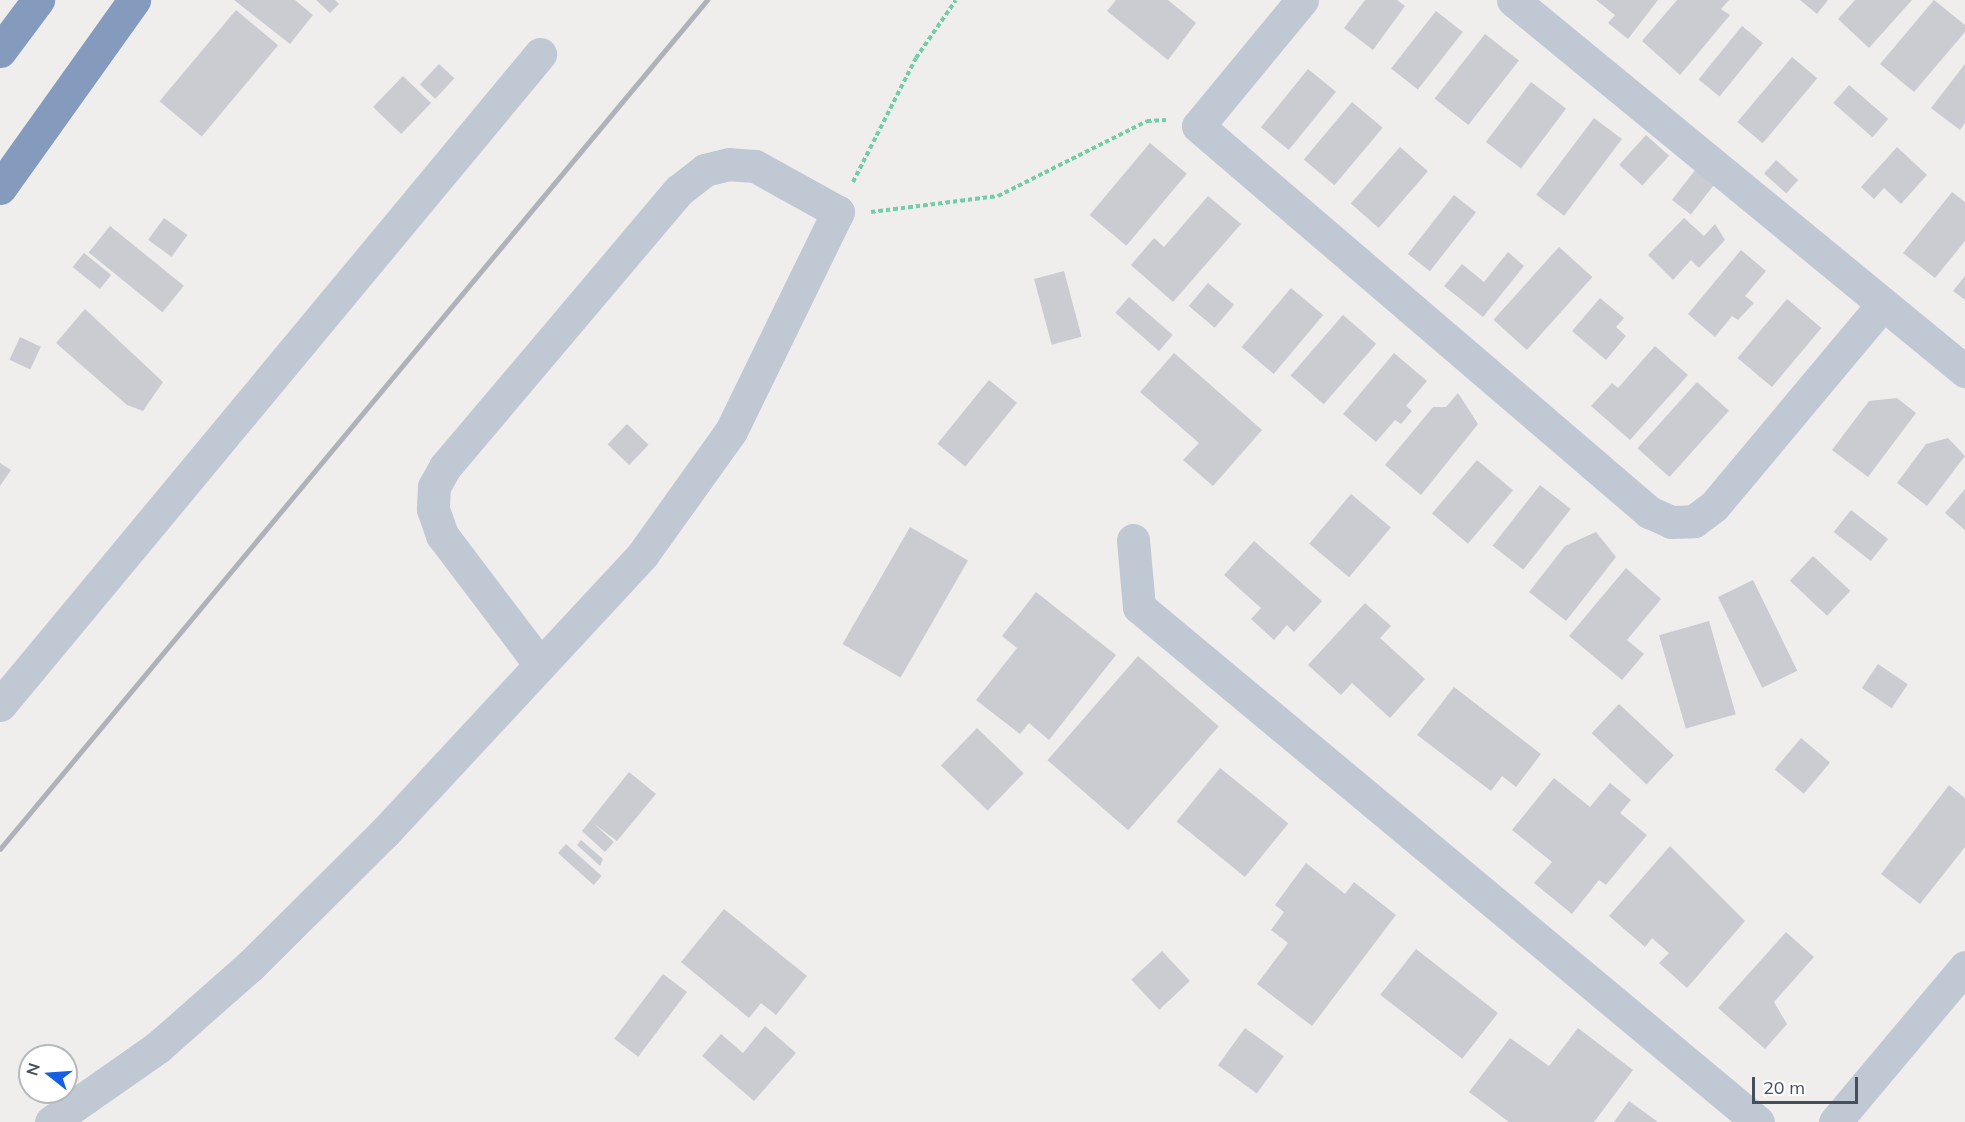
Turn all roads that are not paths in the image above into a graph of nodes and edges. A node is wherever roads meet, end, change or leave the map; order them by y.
1 (38, 0) edge
2 (134, 0) edge
3 (1302, 0) edge
4 (1514, 0) edge
5 (0, 51) edge
6 (540, 54) dead end
7 (0, 188) edge
8 (1883, 304) junction
9 (1965, 371) edge
10 (1133, 540) dead end
11 (538, 662) junction
12 (0, 705) edge
13 (1965, 968) edge
14 (51, 1122) edge
15 (1758, 1122) edge
16 (1835, 1122) edge

1 - 5 highway
2 - 7 highway
3 - 8 street
4 - 8 street
6 - 12 street
8 - 9 street
10 - 15 street
11 - 11 street
11 - 14 street
13 - 16 street

